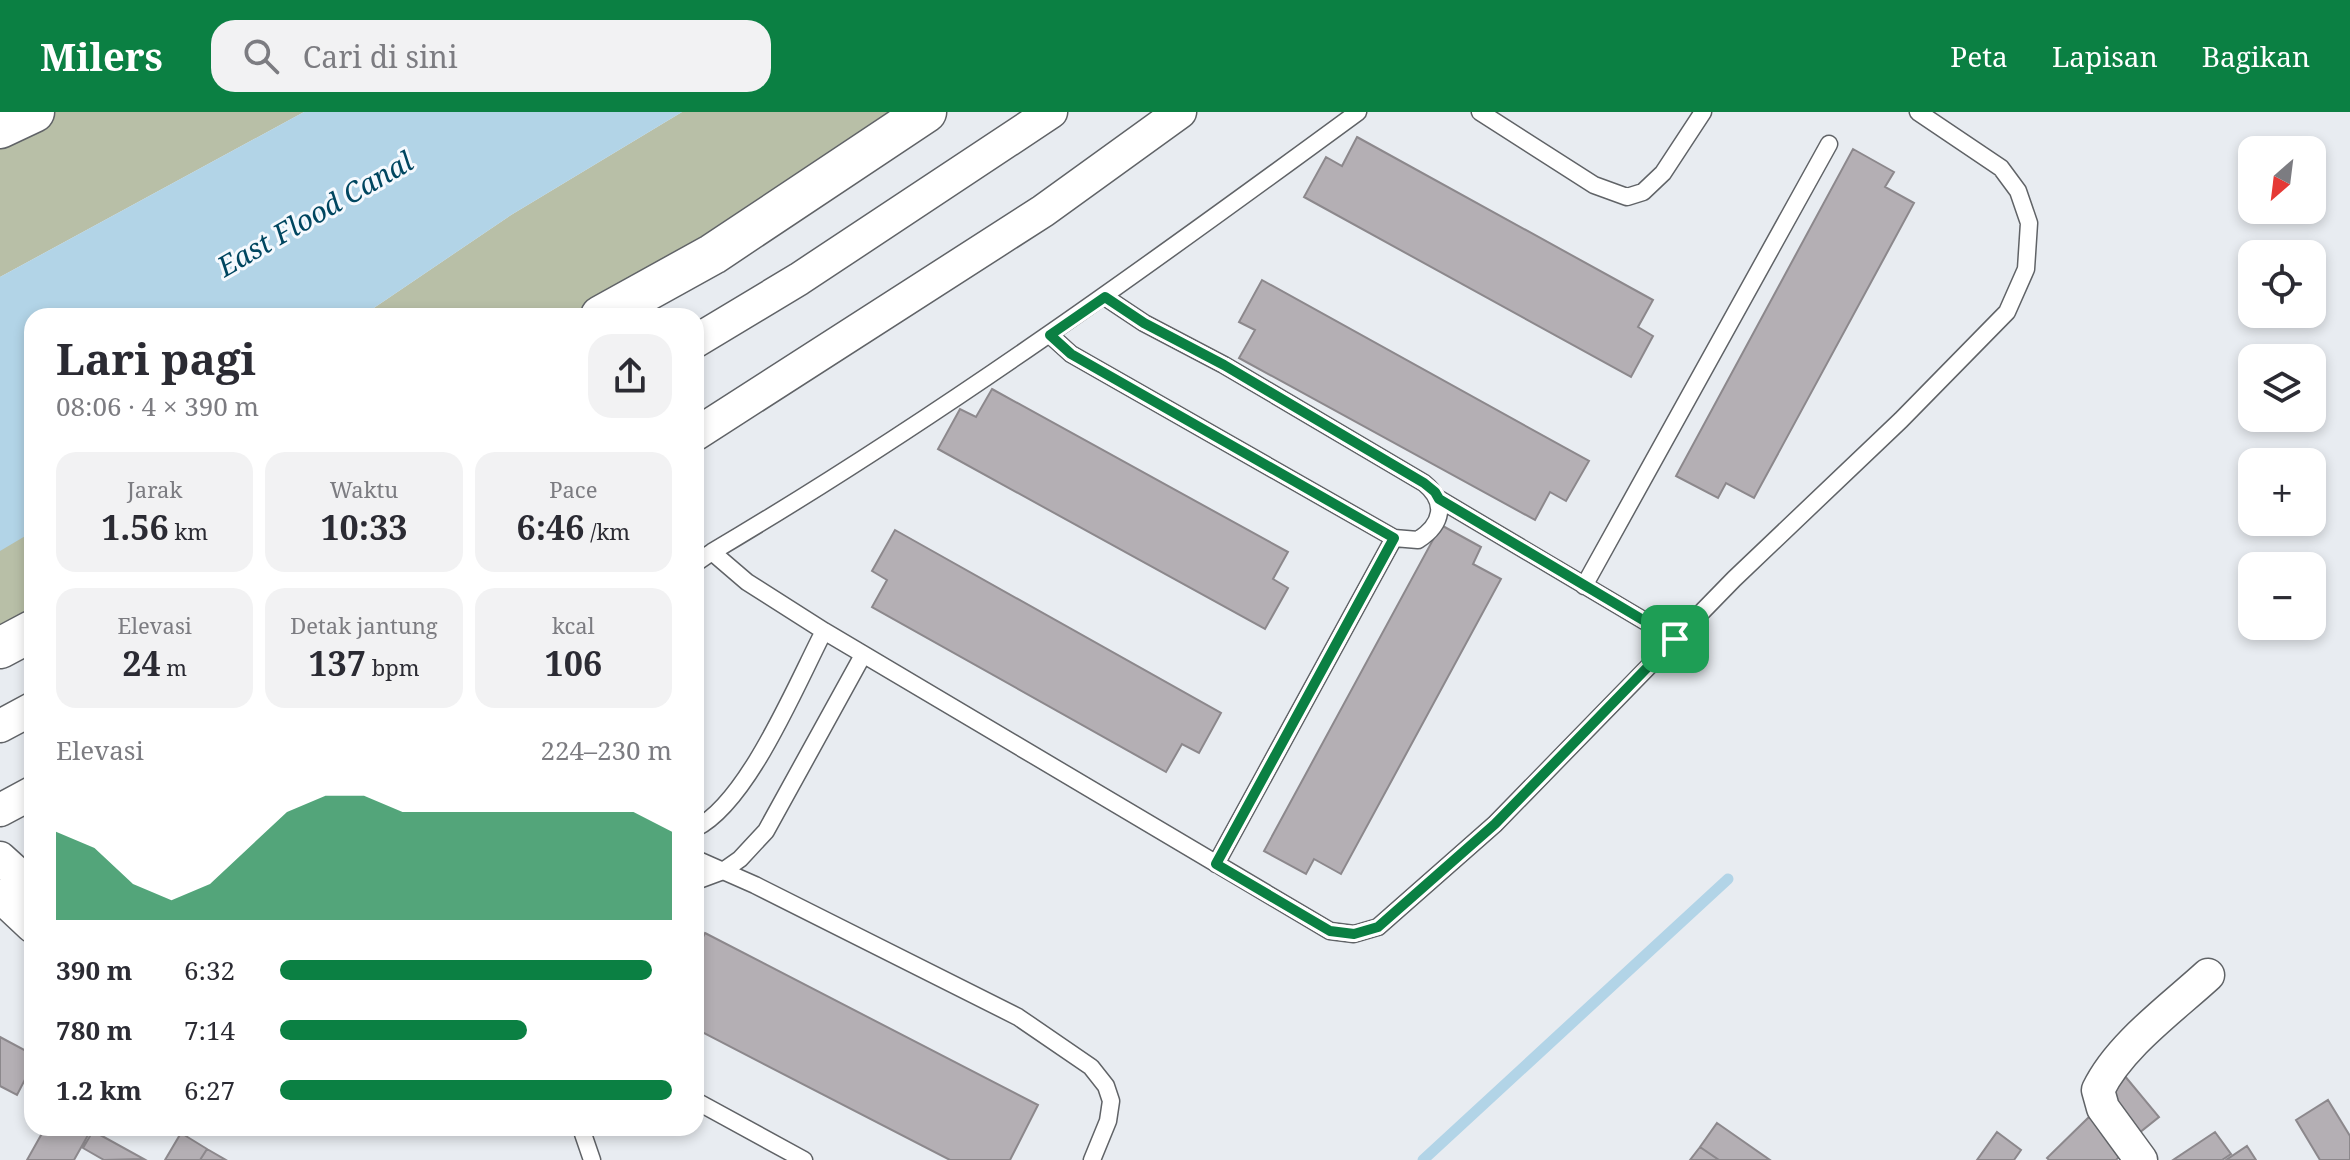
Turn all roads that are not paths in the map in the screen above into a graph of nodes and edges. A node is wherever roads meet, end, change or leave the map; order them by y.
1 (34, 112) edge
2 (926, 112) edge
3 (1051, 112) edge
4 (1180, 112) edge
5 (1358, 112) edge
6 (1480, 112) edge
7 (1703, 112) edge
8 (1918, 112) edge
9 (0, 128) edge
10 (1829, 144) dead end
11 (1105, 297) junction
12 (615, 308) edge
13 (1050, 335) junction
14 (704, 336) edge
15 (704, 429) edge
16 (1439, 499) junction
17 (1394, 538) junction
18 (712, 552) junction
19 (704, 558) edge
20 (1584, 586) junction
21 (824, 631) junction
22 (24, 635) edge
23 (1675, 639) junction
24 (0, 648) edge
25 (863, 655) junction
26 (24, 713) edge
27 (0, 726) edge
28 (24, 797) edge
29 (0, 810) edge
30 (704, 824) edge
31 (0, 858) edge
32 (704, 863) edge
33 (1216, 864) junction
34 (723, 871) junction
35 (704, 878) edge
36 (24, 880) edge
37 (0, 896) edge
38 (24, 918) edge
39 (2208, 975) dead end
40 (704, 1105) edge
41 (584, 1136) edge
42 (592, 1160) edge
43 (804, 1160) edge
44 (1092, 1160) edge
45 (2141, 1160) edge

1 - 9 street
2 - 12 street
3 - 14 street
4 - 15 street
5 - 11 lane
6 - 7 lane
8 - 23 lane
10 - 20 lane
11 - 13 lane
11 - 16 lane
13 - 17 lane
13 - 18 lane
16 - 17 lane
16 - 20 lane
17 - 33 lane
18 - 19 lane
18 - 21 lane
20 - 23 lane
21 - 25 lane
21 - 30 lane
22 - 24 street
23 - 33 lane
25 - 33 lane
25 - 34 lane
26 - 27 street
28 - 29 street
31 - 36 street
32 - 34 lane
34 - 35 lane
34 - 44 lane
37 - 38 street
39 - 45 street
40 - 43 lane
41 - 42 lane

